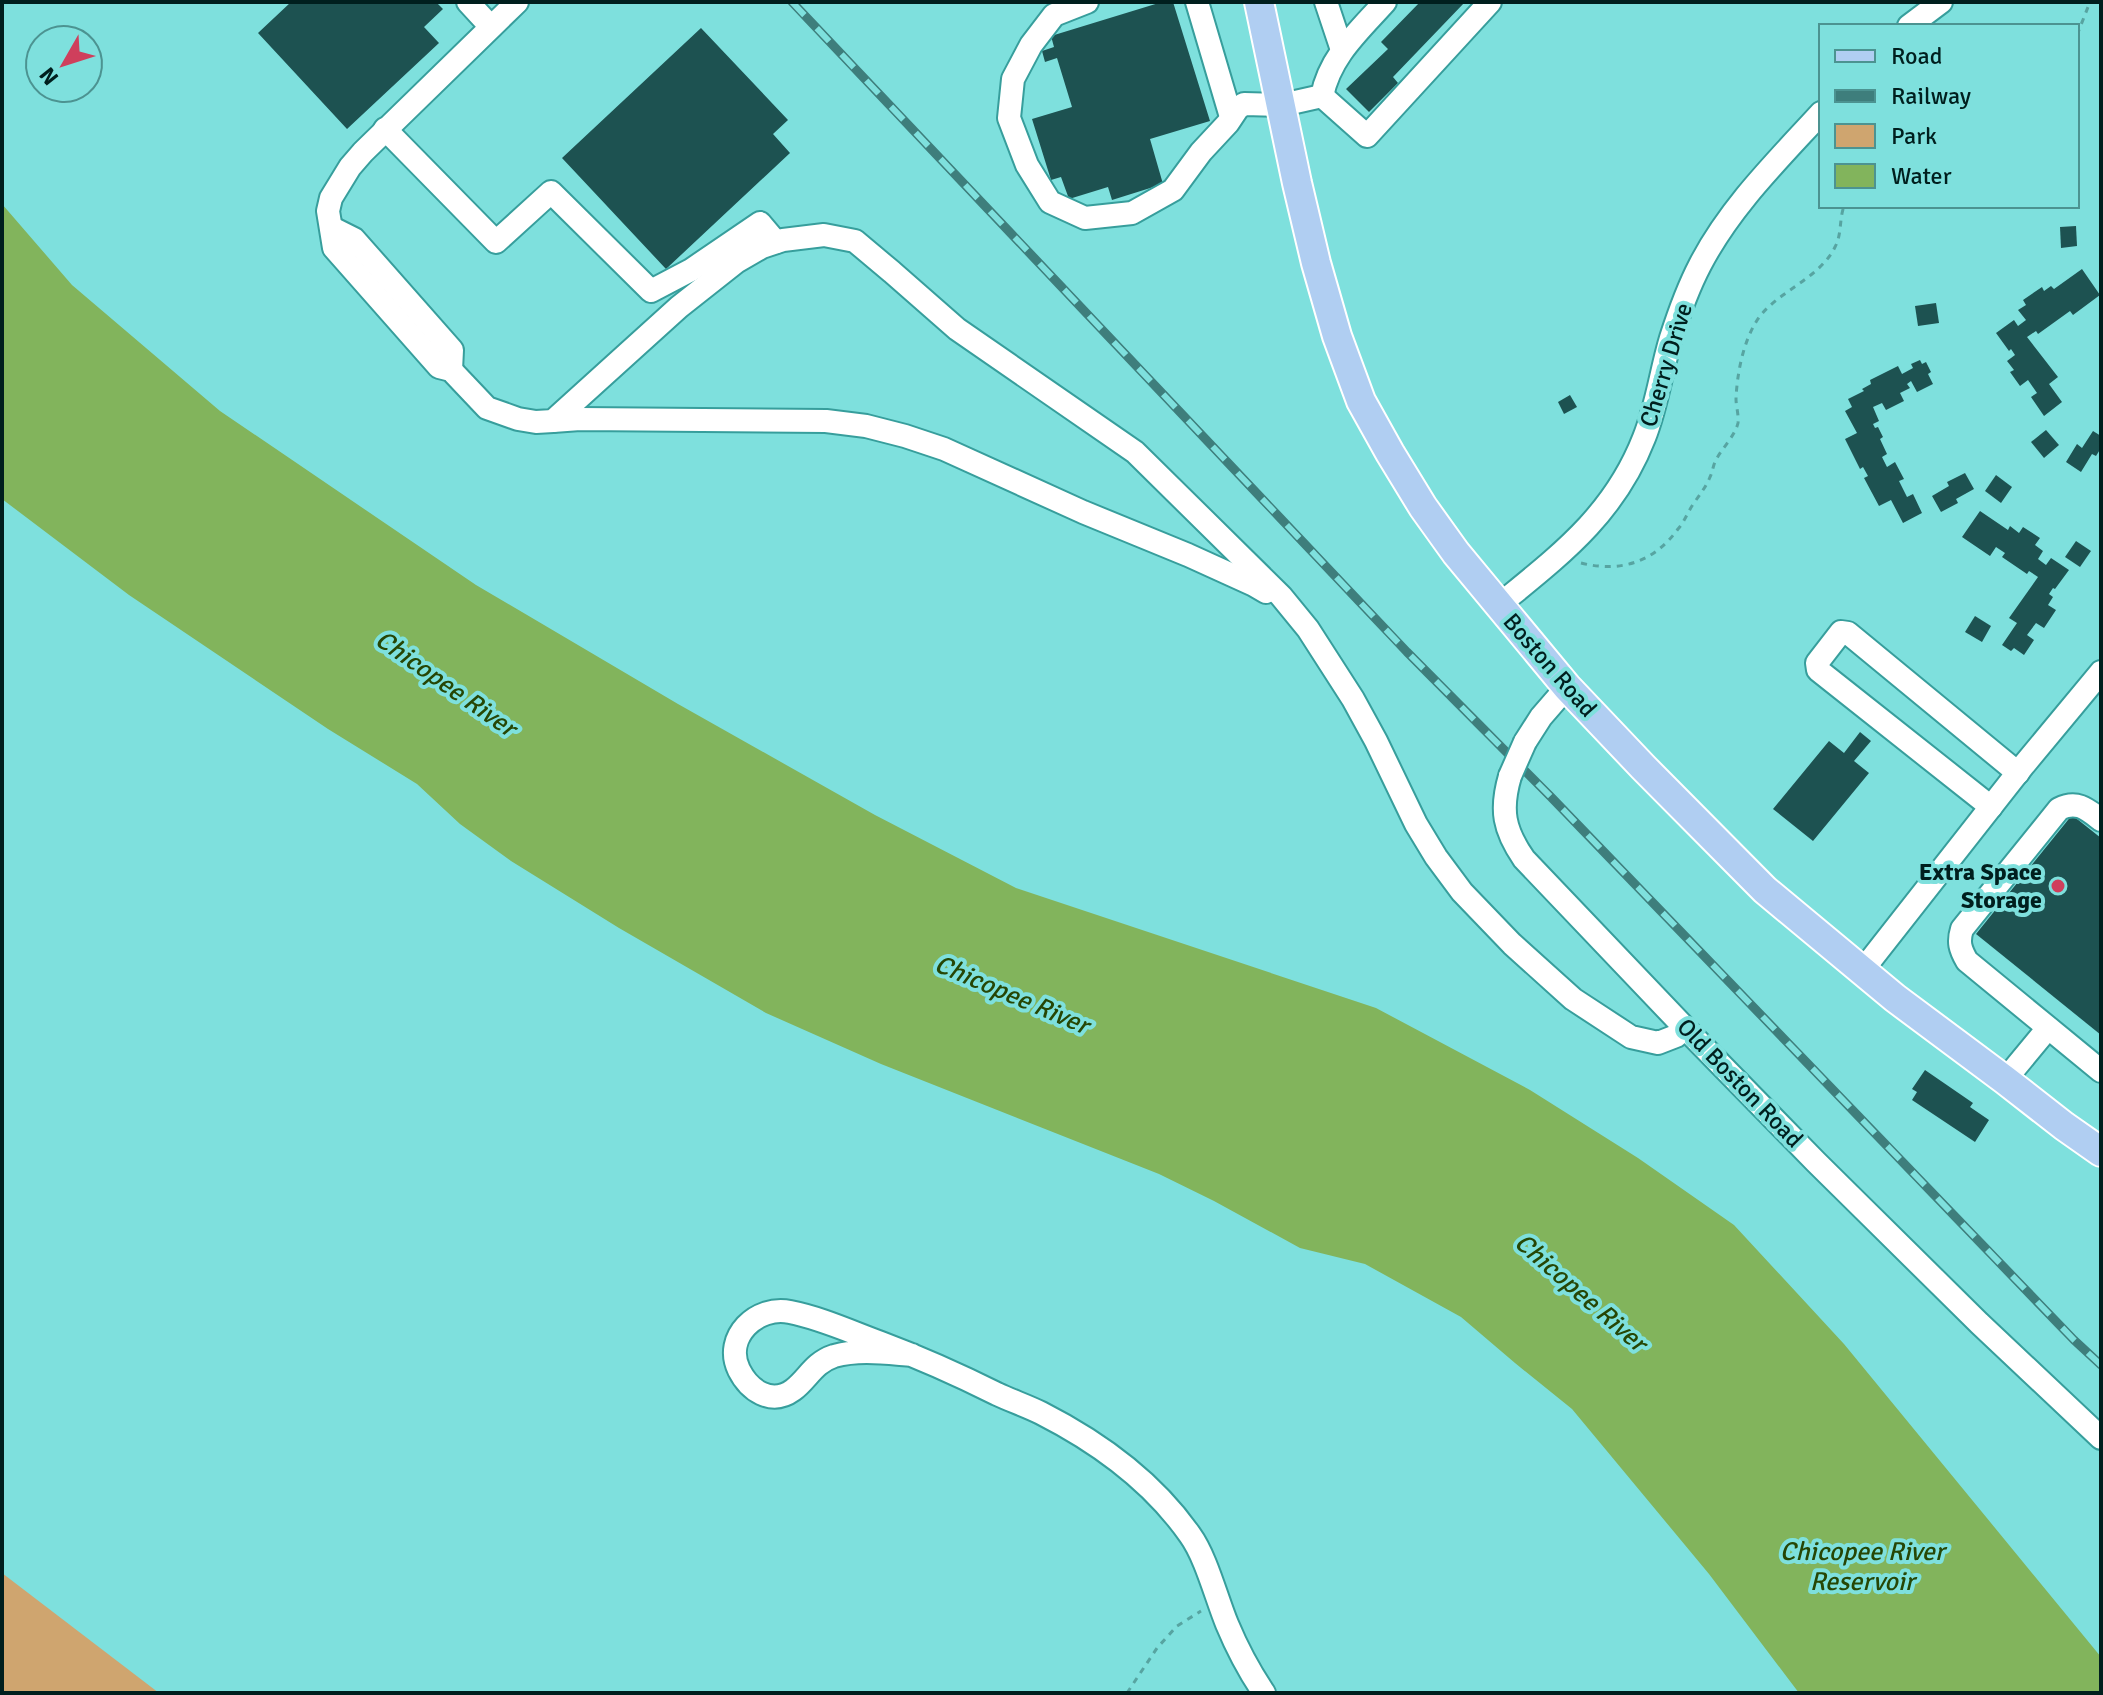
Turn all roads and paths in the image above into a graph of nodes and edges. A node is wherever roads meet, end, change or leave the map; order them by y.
1 (468, 2) edge
2 (517, 2) edge
3 (1087, 2) edge
4 (1197, 2) edge
5 (1259, 2) edge
6 (1326, 2) edge
7 (1385, 2) edge
8 (1490, 2) edge
9 (1941, 2) edge
10 (2090, 2) edge
11 (1912, 24) edge
12 (491, 27) junction
13 (2079, 30) edge
14 (1342, 50) junction
15 (1322, 96) junction
16 (1282, 105) junction
17 (1819, 115) edge
18 (1231, 117) junction
19 (385, 129) junction
20 (1843, 208) edge
21 (776, 242) junction
22 (553, 421) junction
23 (1558, 557) junction
24 (1499, 605) junction
25 (1291, 608) junction
26 (2101, 672) edge
27 (1567, 687) junction
28 (2018, 773) junction
29 (1991, 807) junction
30 (2101, 820) edge
31 (1862, 971) junction
32 (1685, 1028) junction
33 (2048, 1028) junction
34 (2101, 1071) edge
35 (2005, 1080) junction
36 (2101, 1152) edge
37 (912, 1355) junction
38 (2101, 1438) edge
39 (1219, 1603) junction
40 (1127, 1693) edge
41 (1264, 1693) edge

1 - 12 street
2 - 12 street
3 - 18 street
4 - 18 street
5 - 16 main road, Boston Road
6 - 14 street
7 - 14 street
8 - 15 street
9 - 11 street
10 - 13 path
12 - 19 street
14 - 15 street
15 - 16 street
16 - 18 street
16 - 24 main road, Boston Road
17 - 23 street, Cherry Drive
19 - 21 street
19 - 22 street
20 - 23 path
21 - 22 street
21 - 25 street
22 - 25 street
23 - 24 street, Cherry Drive
24 - 27 main road, Boston Road
25 - 32 street
26 - 28 street
27 - 31 main road, Boston Road
27 - 32 street, Old Boston Road, bridge
28 - 29 street
28 - 29 street
29 - 31 street
30 - 33 street
31 - 35 main road, Boston Road
32 - 38 street, Old Boston Road
33 - 34 street
33 - 35 street
35 - 36 main road, Boston Road
37 - 37 street
37 - 39 street
39 - 40 path
39 - 41 street

